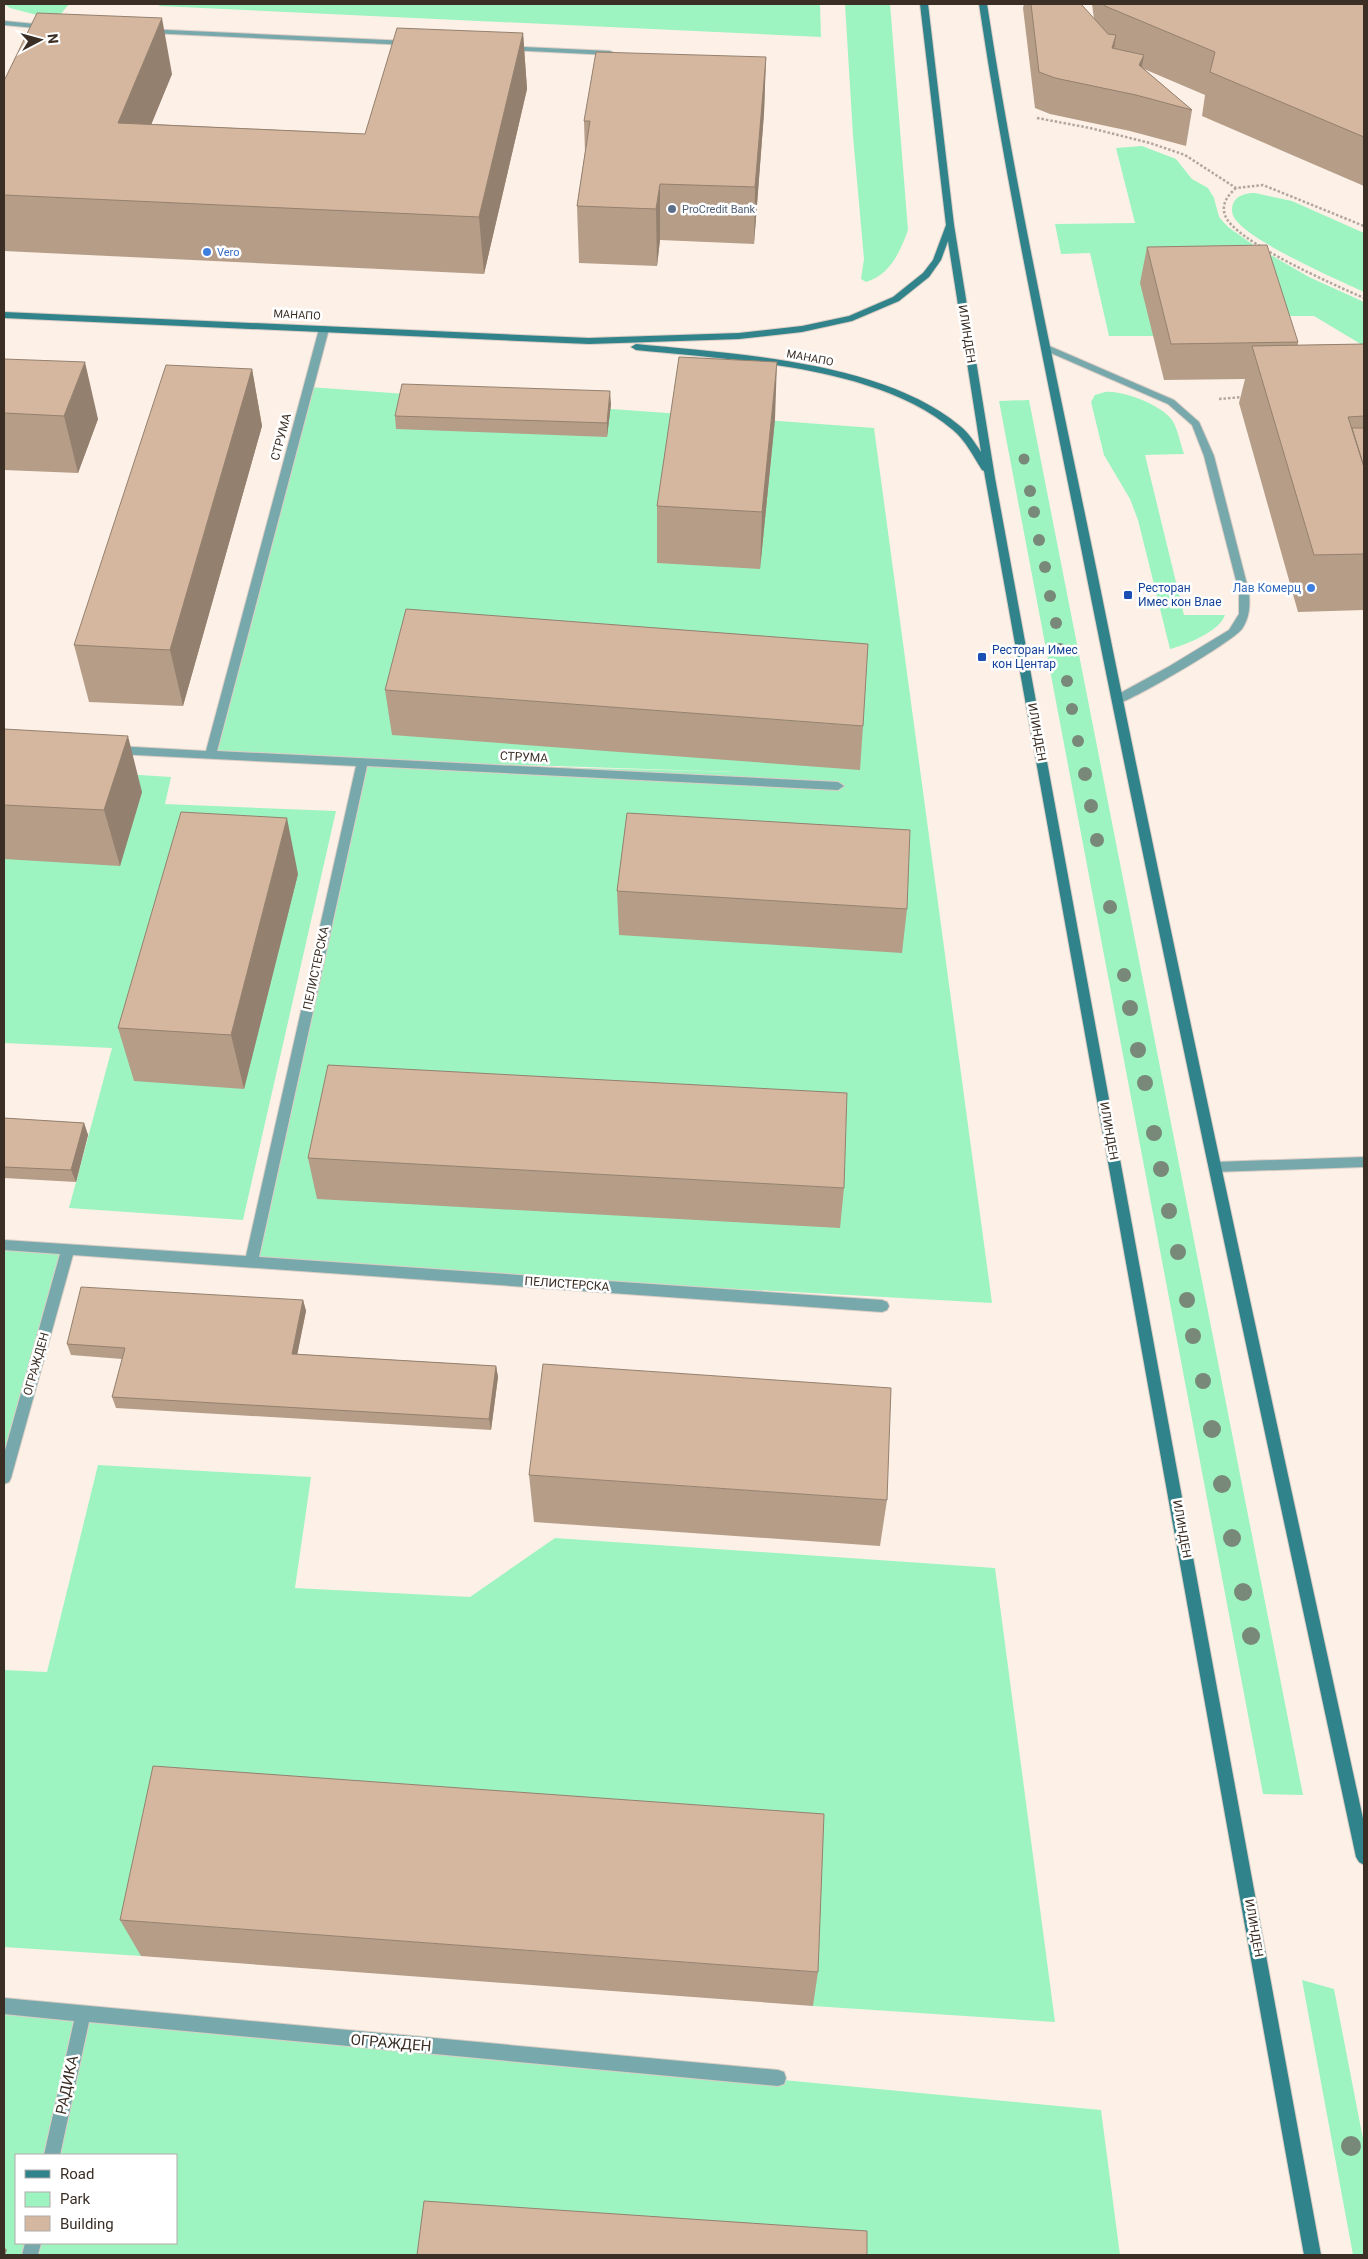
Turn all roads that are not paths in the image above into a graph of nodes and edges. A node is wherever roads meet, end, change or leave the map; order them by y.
1 (924, 4) edge
2 (983, 4) edge
3 (4, 24) edge
4 (60, 27) edge
5 (138, 31) edge
6 (419, 44) edge
7 (499, 48) edge
8 (618, 54) edge
9 (950, 224) junction
10 (4, 315) edge
11 (324, 329) junction
12 (589, 341) junction
13 (1047, 348) junction
14 (990, 478) junction
15 (1117, 700) junction
16 (102, 749) edge
17 (210, 755) junction
18 (362, 762) junction
19 (838, 786) dead end
20 (1364, 1162) edge
21 (1215, 1167) junction
22 (4, 1245) edge
23 (68, 1249) junction
24 (251, 1262) junction
25 (882, 1306) dead end
26 (4, 1478) edge
27 (1364, 1857) edge
28 (4, 2006) edge
29 (83, 2014) junction
30 (778, 2078) dead end
31 (52, 2154) edge
32 (1313, 2255) edge

1 - 9 street, ИЛИНДЕН
2 - 13 street
3 - 4 street
5 - 6 street
7 - 8 street
9 - 12 street, МАНАПО
9 - 14 street, ИЛИНДЕН
10 - 11 street, МАНАПО
11 - 12 street, МАНАПО
11 - 17 street, СТРУМА
12 - 14 street, МАНАПО
13 - 15 street
13 - 15 street
14 - 32 street, ИЛИНДЕН
15 - 21 street
16 - 17 street, СТРУМА
17 - 18 street, СТРУМА
18 - 19 street, СТРУМА
18 - 24 street, ПЕЛИСТЕРСКА
20 - 21 street
21 - 27 street
22 - 23 street, ПЕЛИСТЕРСКА
23 - 24 street, ПЕЛИСТЕРСКА
23 - 26 street, ОГРАЖДЕН
24 - 25 street, ПЕЛИСТЕРСКА
28 - 29 street, ОГРАЖДЕН
29 - 30 street, ОГРАЖДЕН
29 - 31 street, РАДИКА

